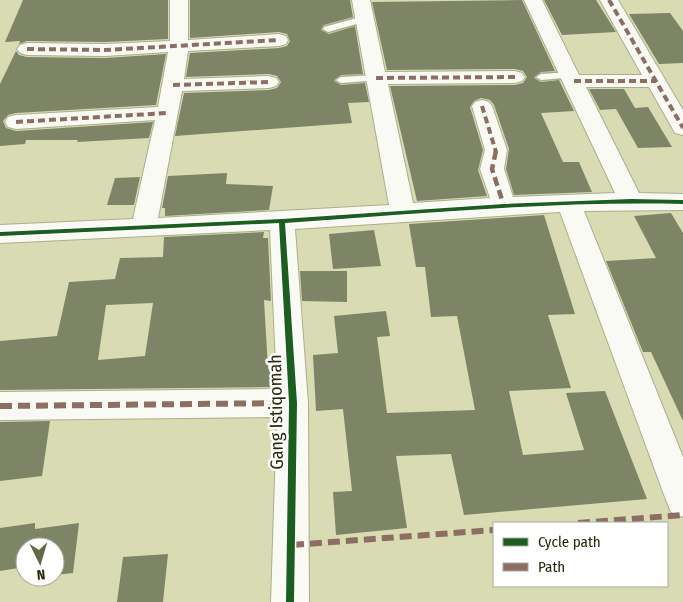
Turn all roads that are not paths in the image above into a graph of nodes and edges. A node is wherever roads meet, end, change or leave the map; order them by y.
1 (179, 0) edge
2 (533, 0) edge
3 (609, 0) edge
4 (362, 10) edge
5 (328, 29) dead end
6 (280, 40) dead end
7 (179, 44) junction
8 (27, 49) dead end
9 (515, 77) dead end
10 (541, 77) dead end
11 (376, 78) junction
12 (572, 78) junction
13 (341, 80) dead end
14 (656, 80) junction
15 (268, 82) dead end
16 (173, 85) junction
17 (482, 106) dead end
18 (167, 113) junction
19 (16, 122) dead end
20 (683, 128) edge
21 (631, 201) junction
22 (683, 202) edge
23 (568, 204) junction
24 (504, 206) junction
25 (403, 214) junction
26 (282, 222) junction
27 (143, 228) junction
28 (0, 234) edge
29 (293, 403) junction
30 (0, 406) edge
31 (683, 500) edge
32 (290, 602) edge

1 - 7 street
2 - 12 street
3 - 14 street
4 - 5 lane
4 - 11 street
6 - 7 street
7 - 8 street
7 - 16 street
9 - 11 street
10 - 12 lane
11 - 13 lane
11 - 25 street
12 - 14 street
12 - 21 street
14 - 20 street
15 - 16 street
16 - 18 street
17 - 24 street
18 - 19 street
18 - 27 street
21 - 22 street
21 - 23 street
23 - 24 street
23 - 31 street
24 - 25 street
25 - 26 street
26 - 27 street
26 - 29 street, Gang Istiqomah
27 - 28 street
29 - 30 street
29 - 32 street, Gang Istiqomah

